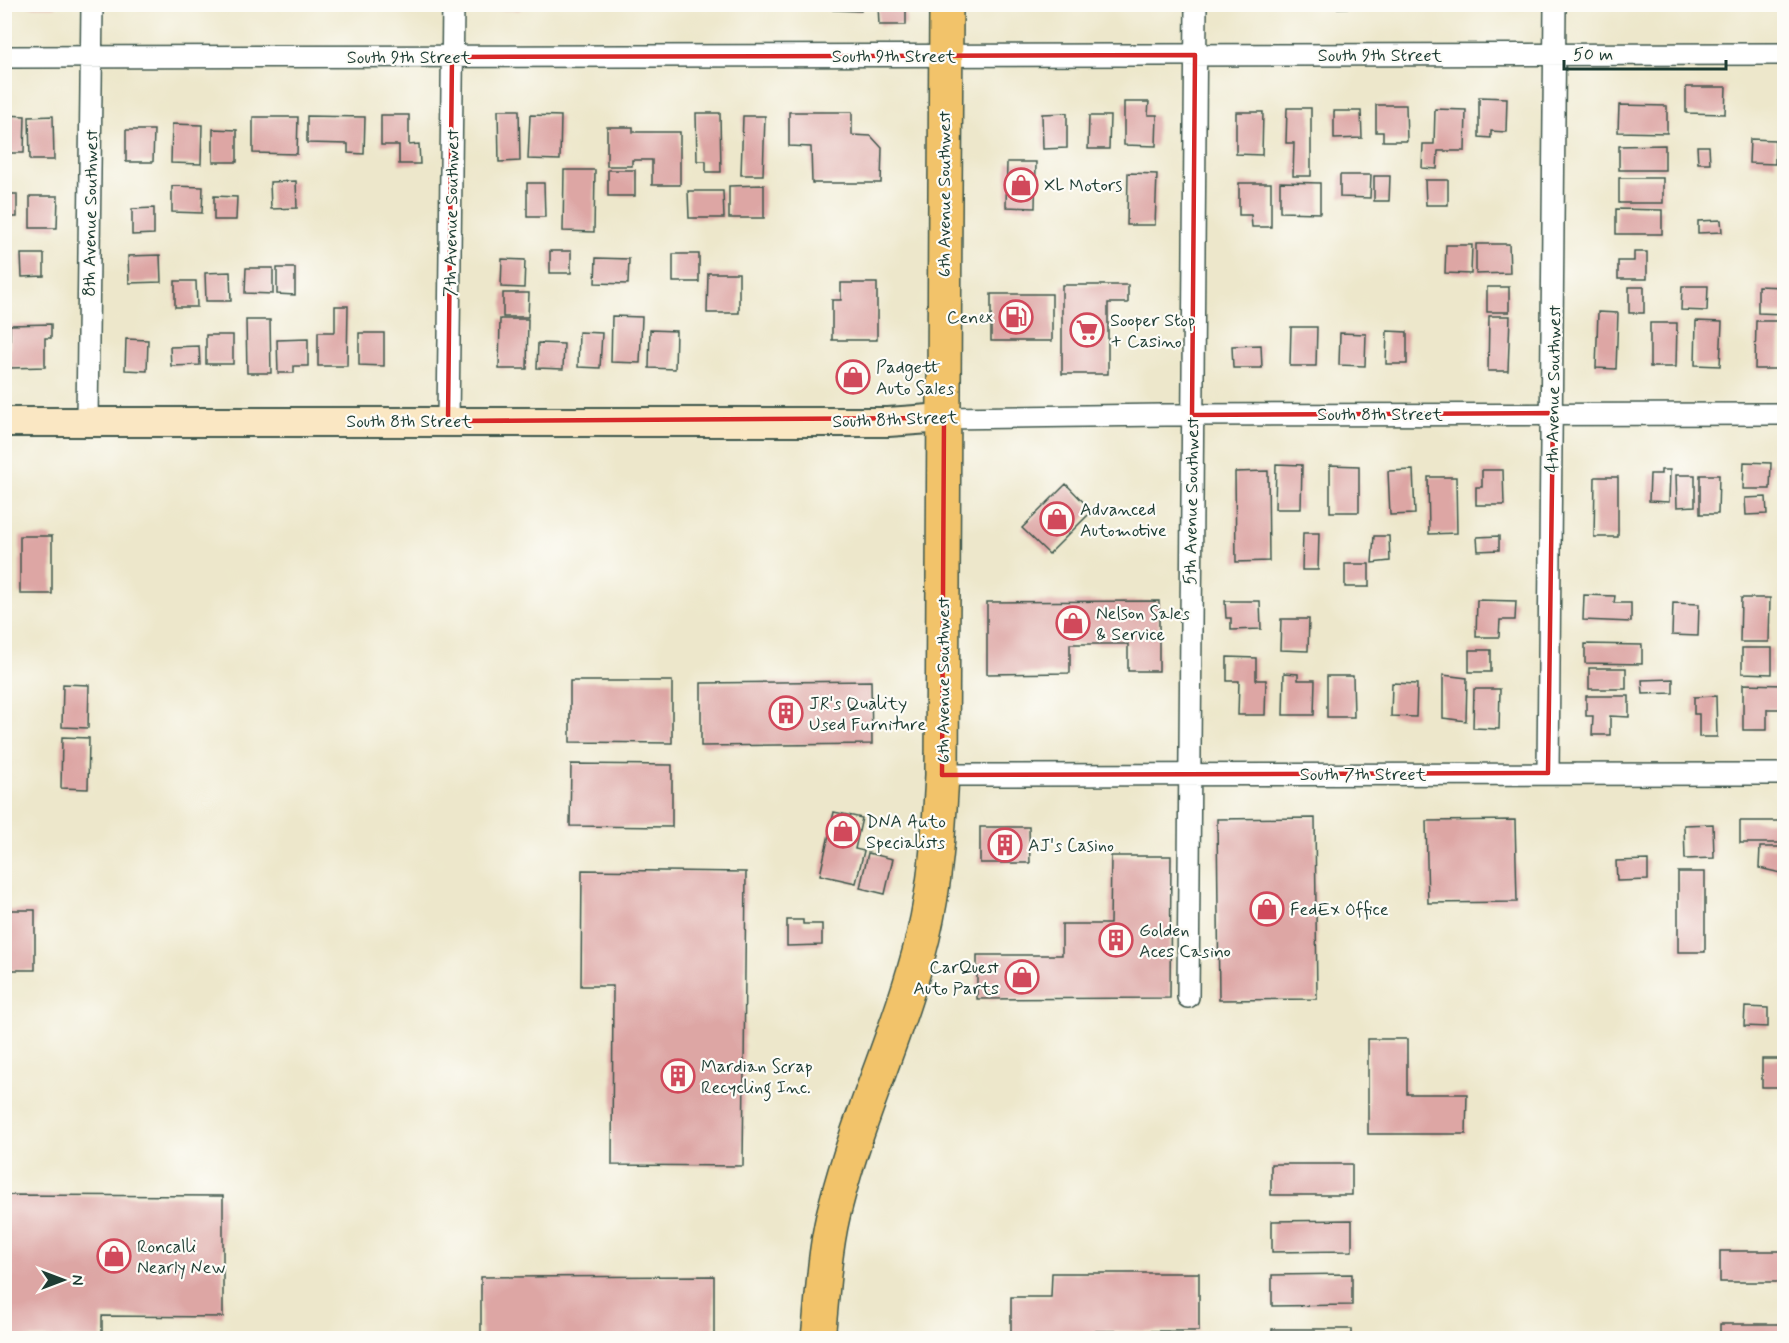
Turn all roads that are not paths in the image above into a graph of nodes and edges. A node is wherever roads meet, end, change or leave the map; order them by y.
1 (92, 4) edge
2 (453, 4) edge
3 (946, 4) edge
4 (1196, 4) edge
5 (1555, 4) edge
6 (1555, 54) junction
7 (1785, 54) edge
8 (92, 56) junction
9 (945, 56) junction
10 (1195, 56) junction
11 (4, 57) edge
12 (452, 57) junction
13 (1553, 413) junction
14 (1785, 414) edge
15 (1192, 415) junction
16 (944, 418) junction
17 (87, 421) junction
18 (448, 421) junction
19 (4, 422) edge
20 (1548, 773) junction
21 (1189, 774) junction
22 (1785, 774) edge
23 (942, 775) junction
24 (1188, 997) dead end
25 (818, 1338) edge

1 - 8 street, 8th Avenue Southwest
2 - 12 street, 7th Avenue Southwest
3 - 9 highway, 6th Avenue Southwest
4 - 10 street, 5th Avenue Southwest
5 - 6 street, 4th Avenue Southwest
6 - 7 street, South 9th Street
6 - 10 street, South 9th Street
6 - 13 street, 4th Avenue Southwest
8 - 11 street, South 9th Street
8 - 12 street, South 9th Street
8 - 17 street, 8th Avenue Southwest
9 - 10 street, South 9th Street
9 - 12 street, South 9th Street
9 - 16 highway, 6th Avenue Southwest
10 - 15 street, 5th Avenue Southwest
12 - 18 street, 7th Avenue Southwest
13 - 14 street, South 8th Street
13 - 15 street, South 8th Street
13 - 20 street, 4th Avenue Southwest
15 - 16 street, South 8th Street
15 - 21 street, 5th Avenue Southwest
16 - 18 street, South 8th Street
16 - 23 highway, 6th Avenue Southwest
17 - 18 street, South 8th Street
17 - 19 street, South 8th Street
20 - 21 street, South 7th Street
20 - 22 street, South 7th Street
21 - 23 street, South 7th Street
21 - 24 street, 5th Avenue Southwest
23 - 25 highway, 6th Avenue Southwest

